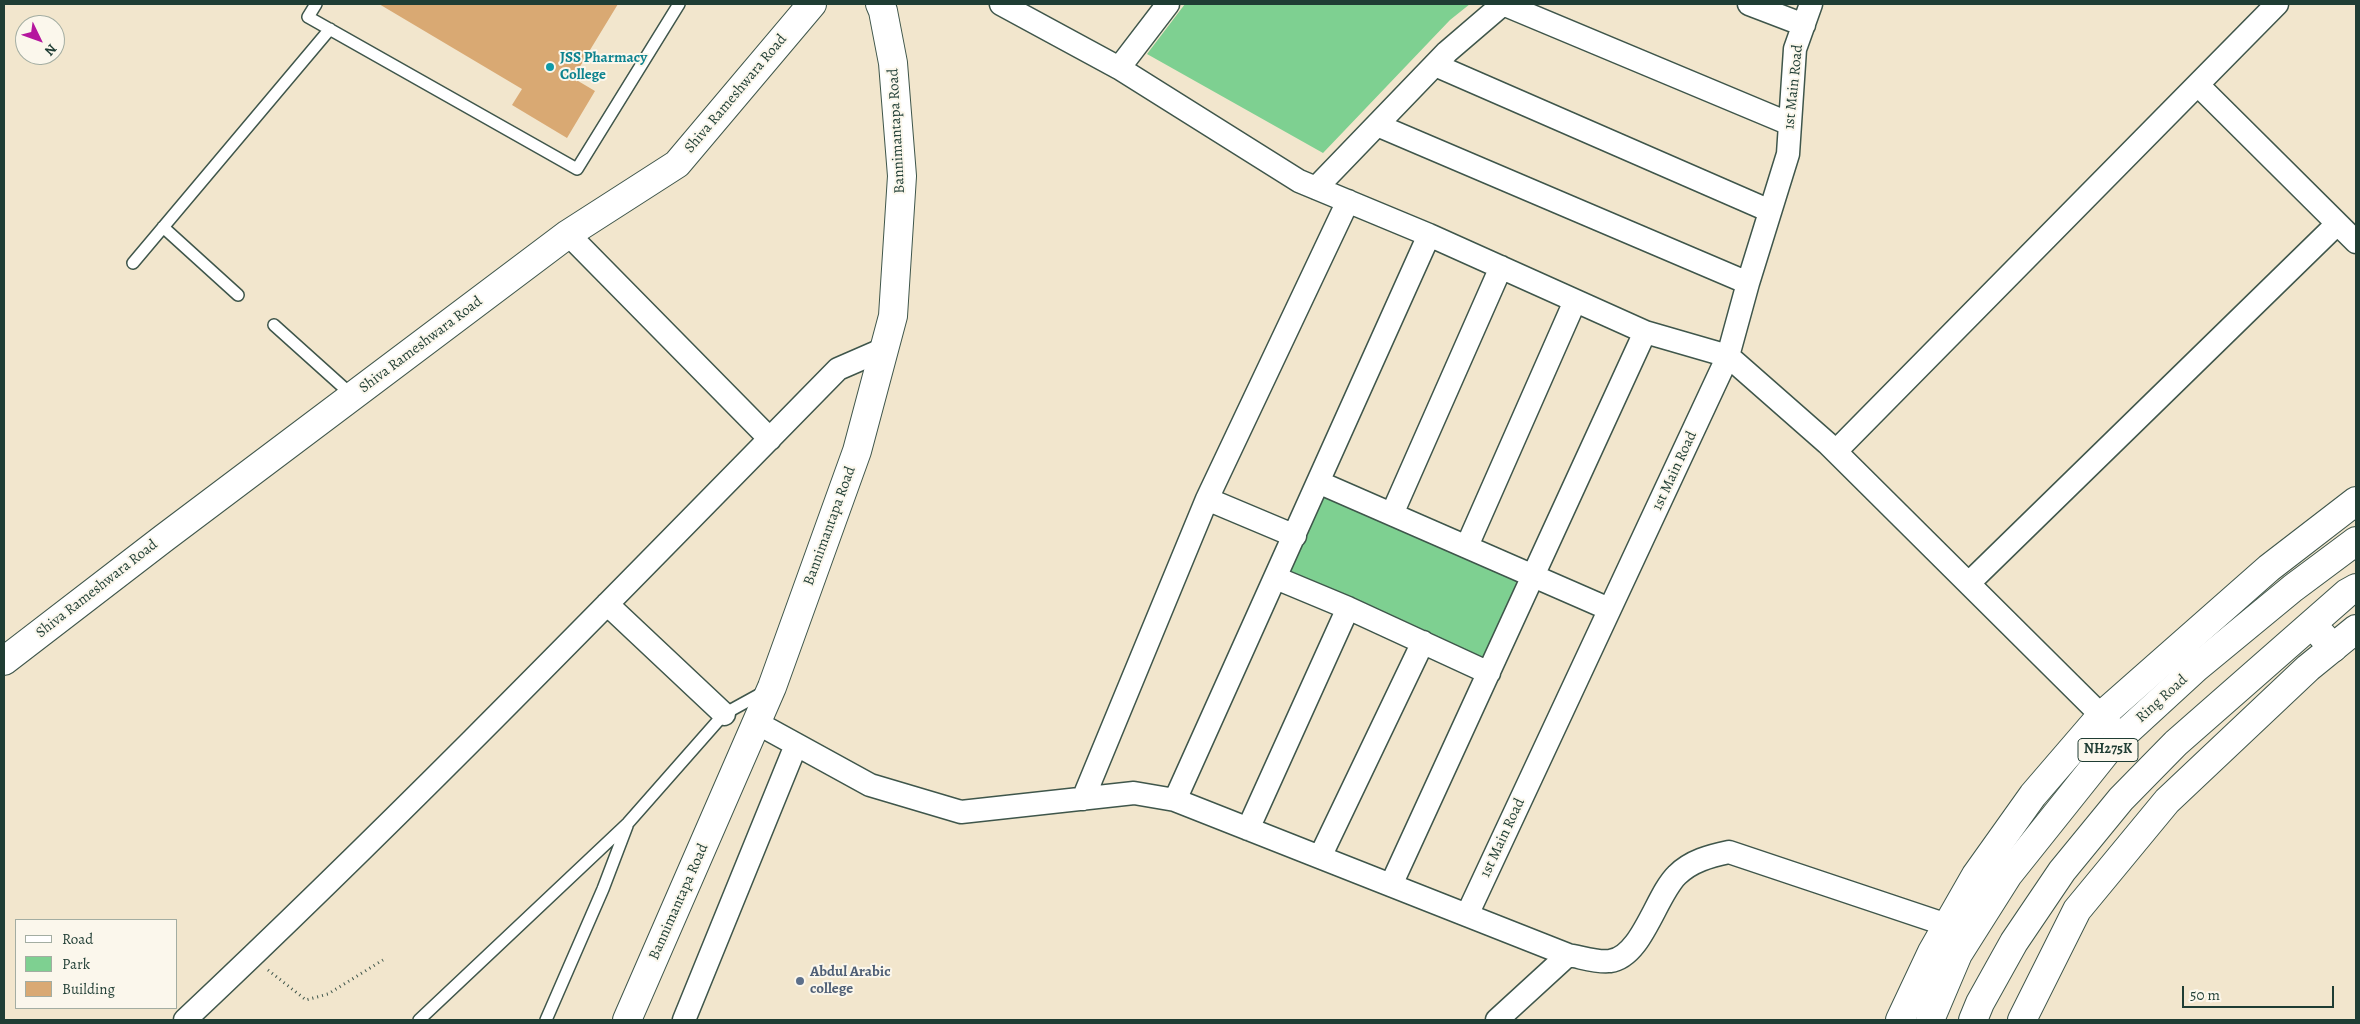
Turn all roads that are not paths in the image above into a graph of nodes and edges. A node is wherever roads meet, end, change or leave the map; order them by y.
1 (316, 4) edge
2 (679, 4) edge
3 (812, 4) edge
4 (880, 4) edge
5 (1001, 4) edge
6 (1167, 4) edge
7 (1503, 4) edge
8 (1748, 4) edge
9 (2277, 4) edge
10 (1807, 14) edge
11 (330, 29) junction
12 (1436, 65) junction
13 (1120, 68) junction
14 (2198, 84) junction
15 (1790, 124) junction
16 (1377, 125) junction
17 (1316, 188) junction
18 (1348, 201) junction
19 (1770, 211) junction
20 (2337, 224) junction
21 (163, 227) junction
22 (568, 234) junction
23 (1429, 235) junction
24 (2356, 242) edge
25 (133, 263) dead end
26 (1501, 267) junction
27 (1748, 283) junction
28 (238, 295) dead end
29 (1575, 301) junction
30 (274, 325) dead end
31 (1645, 332) junction
32 (884, 349) junction
33 (1728, 356) junction
34 (353, 396) junction
35 (770, 438) junction
36 (1836, 451) junction
37 (1318, 482) junction
38 (1207, 499) junction
39 (2356, 501) edge
40 (1392, 514) junction
41 (1294, 536) junction
42 (2356, 541) edge
43 (1467, 546) junction
44 (1534, 575) junction
45 (1276, 578) junction
46 (1969, 583) junction
47 (2356, 588) edge
48 (607, 604) junction
49 (1348, 608) junction
50 (1610, 609) junction
51 (2312, 624) junction
52 (2356, 629) edge
53 (1423, 642) junction
54 (2333, 648) junction
55 (4, 661) edge
56 (1489, 673) junction
57 (772, 687) junction
58 (724, 714) junction
59 (2101, 716) junction
60 (756, 723) junction
61 (2122, 736) junction
62 (796, 744) junction
63 (1083, 799) junction
64 (1175, 800) junction
65 (628, 823) junction
66 (1248, 829) junction
67 (1320, 857) junction
68 (1391, 885) junction
69 (1467, 915) junction
70 (1948, 925) junction
71 (1568, 955) junction
72 (185, 1020) edge
73 (420, 1020) edge
74 (546, 1020) edge
75 (627, 1020) edge
76 (684, 1020) edge
77 (1497, 1020) edge
78 (1900, 1020) edge
79 (1930, 1020) edge
80 (1973, 1020) edge
81 (2022, 1020) edge

1 - 11 lane
2 - 11 lane
3 - 22 main road, Shiva Rameshwara Road
4 - 32 main road, Bannimantapa Road
5 - 13 street
6 - 13 street
7 - 12 street
7 - 15 street
8 - 10 street
9 - 14 street
10 - 15 street, 1st Main Road
11 - 21 lane
12 - 16 street
12 - 19 street
13 - 17 street
14 - 20 street
14 - 36 street
15 - 19 street, 1st Main Road
16 - 17 street
16 - 27 street
17 - 18 street
18 - 23 street
18 - 38 street
19 - 27 street, 1st Main Road
20 - 24 street
20 - 46 street
21 - 25 lane
21 - 28 lane
22 - 34 main road, Shiva Rameshwara Road
22 - 35 street
23 - 26 street
23 - 37 street
26 - 29 street
26 - 40 street
27 - 33 street, 1st Main Road
29 - 31 street
29 - 43 street
30 - 34 lane
31 - 33 street
31 - 44 street
32 - 35 street
32 - 57 main road, Bannimantapa Road
33 - 36 street
33 - 50 street, 1st Main Road
34 - 55 main road, Shiva Rameshwara Road
35 - 48 street
36 - 46 street
37 - 40 street
37 - 41 street
38 - 41 street
38 - 63 street
39 - 59 main road
40 - 43 street
41 - 45 street
42 - 61 main road, Ring Road / NH275K
43 - 44 street
44 - 50 street
44 - 56 street
45 - 49 street
45 - 64 street
46 - 59 street
47 - 51 main road, NH275K
48 - 58 street
48 - 72 street
49 - 53 street
49 - 66 street
50 - 69 street, 1st Main Road
51 - 54 main road
51 - 80 main road, NH275K
52 - 54 main road
53 - 56 street
53 - 67 street
54 - 81 main road
56 - 68 street
57 - 58 lane
57 - 60 main road, Bannimantapa Road
58 - 65 lane
59 - 61 street
59 - 70 main road
60 - 62 street
60 - 75 main road, Bannimantapa Road
61 - 79 main road, Ring Road / NH275K
62 - 63 street
62 - 76 street
63 - 64 street
64 - 66 street
65 - 73 lane
65 - 74 lane
66 - 67 street
67 - 68 street
68 - 69 street
69 - 71 street
70 - 71 street
70 - 78 main road
71 - 77 street

